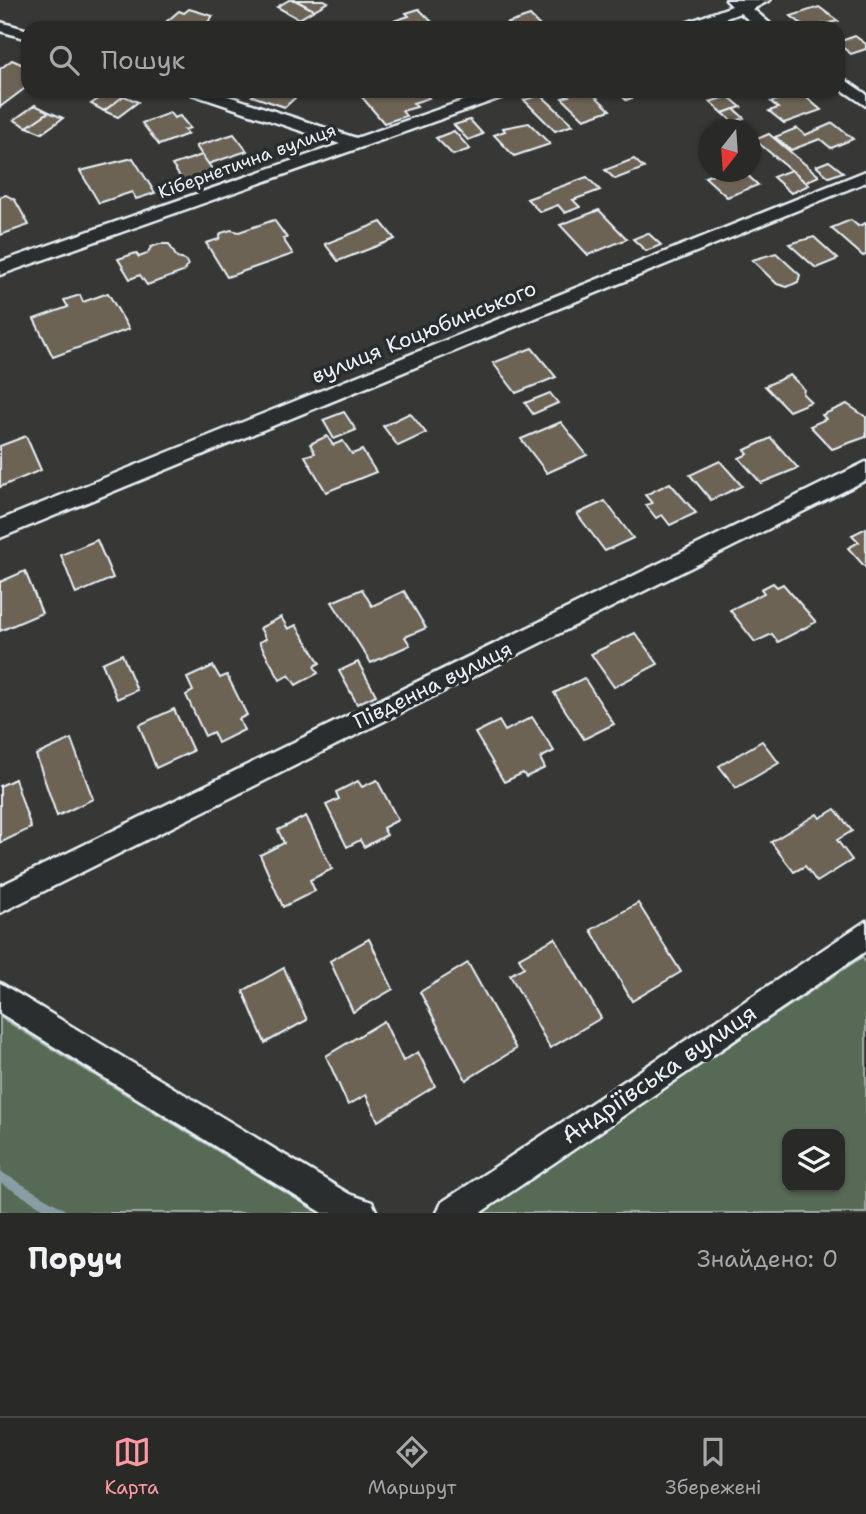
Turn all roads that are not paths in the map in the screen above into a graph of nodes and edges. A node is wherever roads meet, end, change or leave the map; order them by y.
1 (763, 0) edge
2 (737, 4) edge
3 (700, 21) edge
4 (759, 21) edge
5 (0, 26) edge
6 (21, 33) edge
7 (845, 85) edge
8 (218, 98) edge
9 (486, 98) edge
10 (866, 101) edge
11 (355, 143) junction
12 (866, 176) edge
13 (0, 269) edge
14 (866, 470) edge
15 (0, 529) edge
16 (0, 901) edge
17 (866, 935) edge
18 (0, 997) edge
19 (361, 1213) edge
20 (453, 1213) edge

1 - 2 street
2 - 3 street
2 - 4 street
5 - 6 street
7 - 10 street
8 - 11 street
9 - 11 street, Кібернетична вулиця
11 - 13 street, Кібернетична вулиця
12 - 15 street, вулиця Коцюбинського
14 - 16 street, Південна вулиця
17 - 20 street, Андріївська вулиця
18 - 19 street

